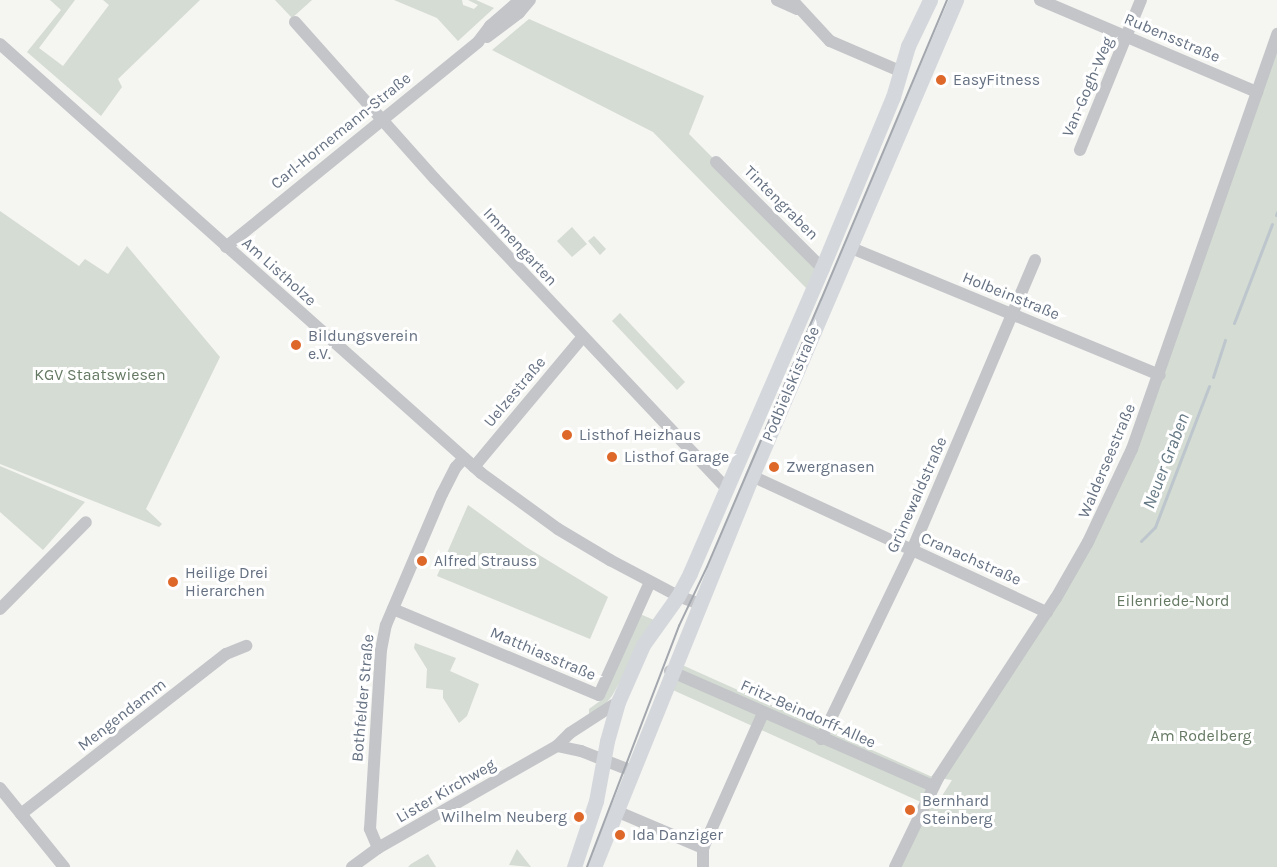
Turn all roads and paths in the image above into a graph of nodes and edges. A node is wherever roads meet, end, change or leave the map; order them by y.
1 (520, 0) edge
2 (530, 0) edge
3 (777, 0) edge
4 (792, 0) edge
5 (956, 0) edge
6 (1040, 0) edge
7 (1142, 0) edge
8 (928, 1) edge
9 (802, 11) junction
10 (295, 22) dead end
11 (1277, 34) edge
12 (1127, 36) junction
13 (478, 42) junction
14 (0, 44) edge
15 (900, 71) junction
16 (920, 80) junction
17 (1257, 92) junction
18 (381, 120) junction
19 (1080, 150) dead end
20 (716, 162) dead end
21 (226, 247) junction
22 (849, 247) junction
23 (1035, 260) dead end
24 (822, 268) junction
25 (1013, 314) junction
26 (582, 338) junction
27 (1160, 375) junction
28 (464, 458) junction
29 (474, 466) junction
30 (752, 476) junction
31 (727, 489) junction
32 (86, 522) dead end
33 (912, 550) junction
34 (650, 582) junction
35 (678, 596) junction
36 (700, 604) junction
37 (0, 609) edge
38 (393, 609) junction
39 (1047, 612) junction
40 (246, 646) dead end
41 (670, 671) junction
42 (618, 702) junction
43 (762, 713) junction
44 (821, 739) junction
45 (557, 746) junction
46 (604, 760) junction
47 (632, 771) junction
48 (933, 786) junction
49 (0, 788) edge
50 (616, 811) junction
51 (21, 814) junction
52 (378, 848) junction
53 (703, 848) junction
54 (64, 867) edge
55 (352, 867) edge
56 (574, 867) edge
57 (594, 867) edge
58 (703, 867) edge
59 (895, 867) edge

1 - 13 street, Carl-Hornemann-Straße
2 - 13 street, Carl-Hornemann-Straße
3 - 9 street
4 - 9 street
5 - 16 main road, Podbielskistraße
6 - 12 street, Rubensstraße
7 - 12 street, Van-Gogh-Weg
8 - 15 main road, Podbielskistraße
9 - 15 street
10 - 18 street, Immengarten
11 - 17 street, Walderseestraße
12 - 17 street, Rubensstraße
12 - 19 street, Van-Gogh-Weg
13 - 18 street, Carl-Hornemann-Straße
14 - 21 street, Am Listholze
15 - 16 main road
15 - 24 main road, Podbielskistraße
16 - 22 main road, Podbielskistraße
17 - 27 street, Walderseestraße
18 - 21 street, Carl-Hornemann-Straße
18 - 26 street, Immengarten
20 - 24 street, Tintengraben
21 - 28 street, Am Listholze
22 - 25 street, Holbeinstraße
22 - 30 main road, Podbielskistraße
23 - 25 street, Grünewaldstraße
24 - 31 main road, Podbielskistraße
25 - 27 street, Holbeinstraße
25 - 33 street, Grünewaldstraße
26 - 29 street, Uelzestraße
26 - 31 street, Immengarten
27 - 39 street, Walderseestraße
28 - 29 street, Am Listholze
28 - 38 street, Bothfelder Straße
29 - 34 street, Am Listholze
30 - 33 street, Cranachstraße
30 - 36 main road, Podbielskistraße
31 - 35 main road, Podbielskistraße
32 - 37 street
33 - 39 street, Cranachstraße
33 - 44 street, Grünewaldstraße
34 - 35 street, Am Listholze
34 - 38 street, Matthiasstraße
35 - 36 street, Am Listholze
35 - 42 main road, Podbielskistraße
36 - 41 main road, Podbielskistraße
38 - 52 street, Bothfelder Straße
39 - 48 street, Walderseestraße
40 - 51 street, Mengendamm
41 - 43 street, Fritz-Beindorff-Allee
41 - 47 main road, Podbielskistraße
42 - 45 street, Lister Kirchweg
42 - 46 main road, Podbielskistraße
43 - 44 street, Fritz-Beindorff-Allee
43 - 53 street
44 - 48 street, Fritz-Beindorff-Allee
45 - 46 street
45 - 52 street, Lister Kirchweg
46 - 47 street
46 - 56 main road, Podbielskistraße
47 - 50 main road, Podbielskistraße
48 - 59 street, Walderseestraße
49 - 51 street
50 - 53 street
50 - 57 main road, Podbielskistraße
51 - 54 street
52 - 55 street, Lister Kirchweg
53 - 58 street

